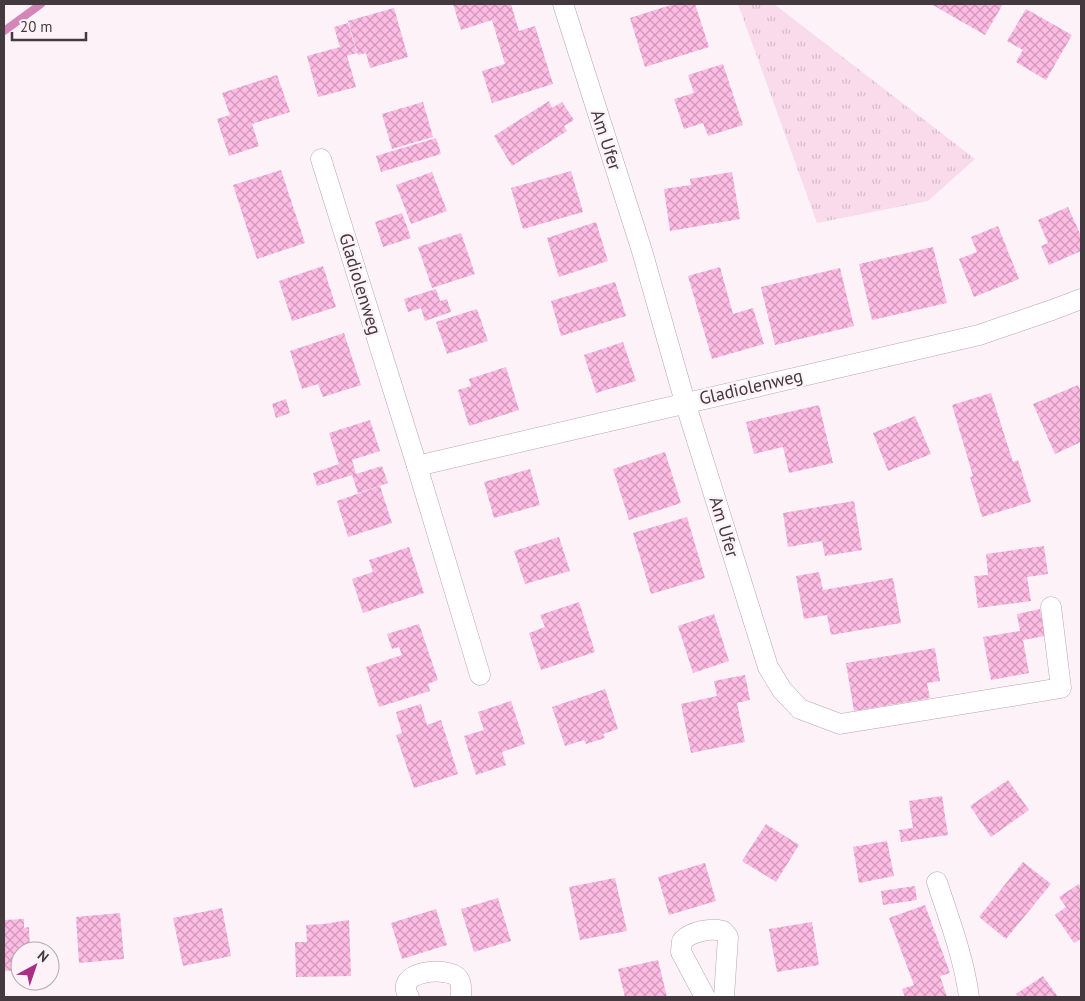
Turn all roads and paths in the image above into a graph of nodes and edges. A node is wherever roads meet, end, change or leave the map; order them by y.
1 (563, 4) edge
2 (321, 159) dead end
3 (1081, 298) edge
4 (685, 402) junction
5 (417, 466) junction
6 (1051, 607) dead end
7 (480, 676) dead end
8 (937, 882) dead end
9 (409, 997) edge
10 (461, 997) edge
11 (705, 997) edge
12 (724, 997) edge
13 (969, 997) edge

1 - 4 street, Am Ufer
2 - 5 street, Gladiolenweg
3 - 4 street, Gladiolenweg
4 - 5 street, Gladiolenweg
4 - 6 street, Am Ufer
5 - 7 street, Gladiolenweg
8 - 13 street
9 - 10 street
11 - 12 street

